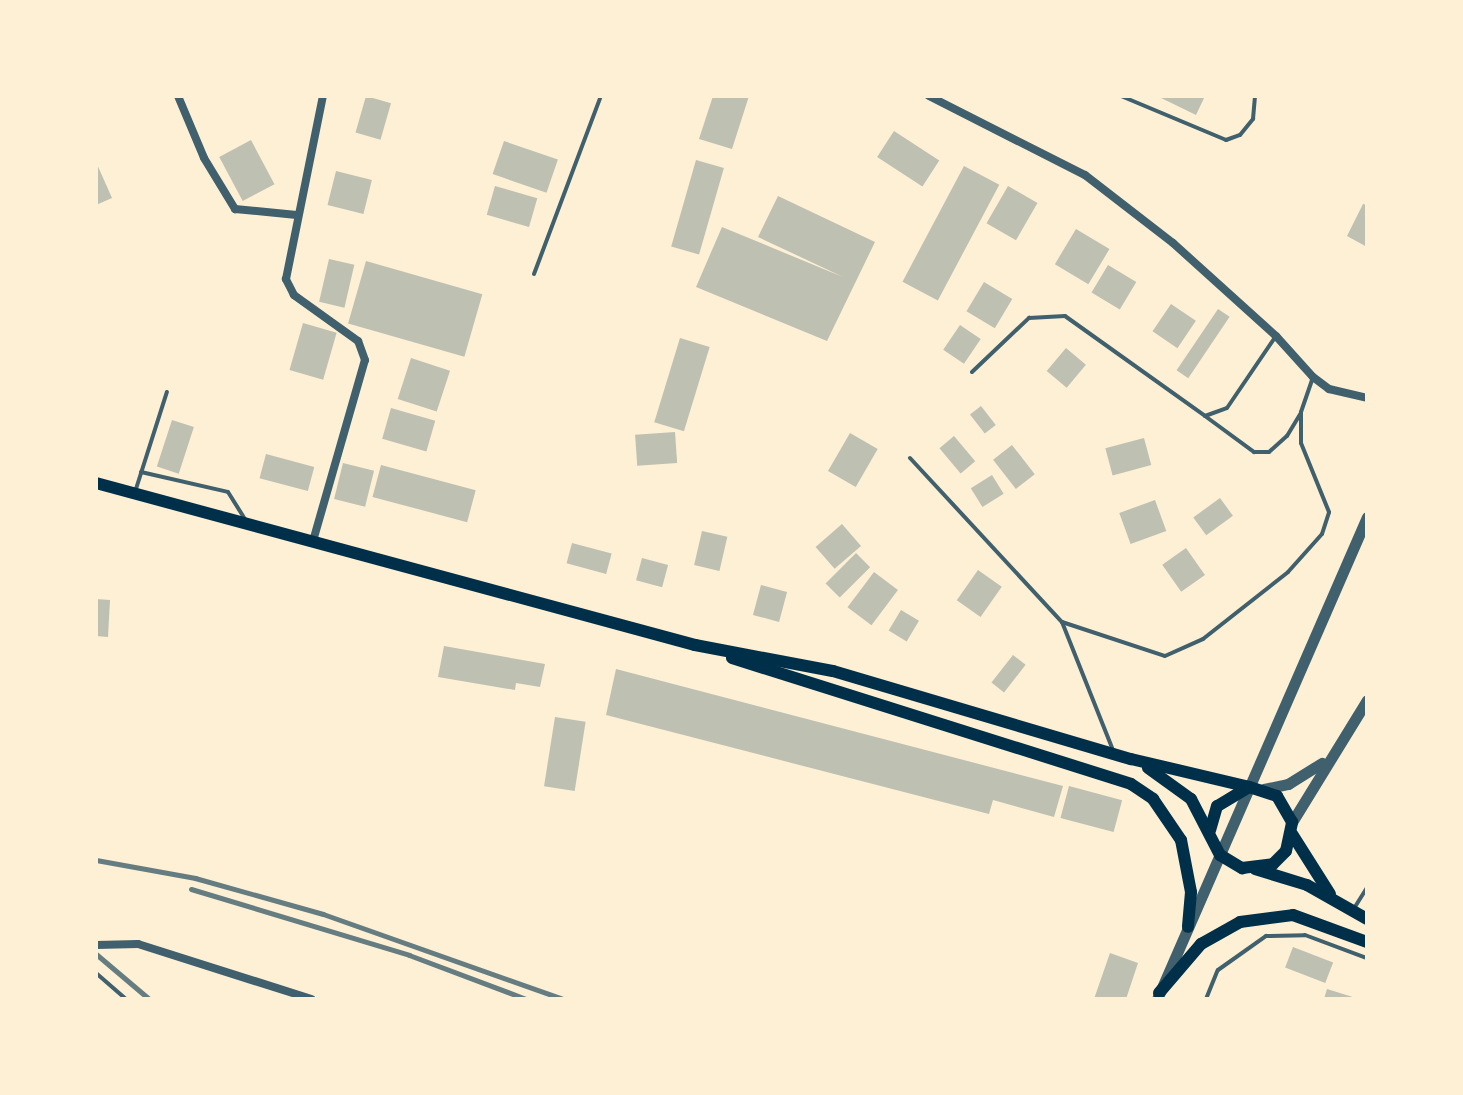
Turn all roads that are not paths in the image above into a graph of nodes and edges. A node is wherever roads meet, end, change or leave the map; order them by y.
1 (178, 96) edge
2 (323, 96) edge
3 (601, 96) edge
4 (929, 96) edge
5 (1121, 96) edge
6 (1255, 96) edge
7 (297, 215) junction
8 (534, 274) dead end
9 (1276, 336) junction
10 (972, 372) dead end
11 (1313, 377) junction
12 (167, 392) dead end
13 (1367, 398) edge
14 (1301, 412) junction
15 (1205, 416) junction
16 (910, 458) dead end
17 (141, 472) junction
18 (96, 483) edge
19 (134, 494) junction
20 (1367, 517) edge
21 (248, 524) junction
22 (313, 541) junction
23 (1062, 622) junction
24 (695, 645) junction
25 (1367, 700) edge
26 (1115, 755) junction
27 (1329, 758) junction
28 (1131, 759) junction
29 (1249, 787) junction
30 (1264, 789) junction
31 (1292, 828) junction
32 (1210, 830) junction
33 (1255, 869) junction
34 (1367, 888) edge
35 (1335, 900) junction
36 (1352, 911) junction
37 (1367, 919) edge
38 (1188, 927) junction
39 (1367, 942) edge
40 (96, 945) edge
41 (1367, 958) edge
42 (96, 973) edge
43 (1158, 996) edge
44 (126, 999) edge
45 (311, 999) edge
46 (1206, 999) edge

1 - 7 street
2 - 7 street
3 - 8 lane
4 - 9 street
5 - 6 lane
7 - 22 street
9 - 11 street
9 - 15 lane
10 - 15 lane
11 - 13 street
11 - 14 lane
12 - 17 lane
14 - 15 lane
14 - 23 lane
16 - 23 lane
17 - 19 lane
17 - 21 lane
18 - 19 main road
19 - 21 main road
20 - 38 street
21 - 22 main road
22 - 24 main road
23 - 26 lane
24 - 26 main road
24 - 38 main road
25 - 27 street
26 - 28 main road
27 - 30 street
27 - 31 street
28 - 29 main road
28 - 32 main road
29 - 30 main road
29 - 32 main road
30 - 31 main road
31 - 33 main road
31 - 35 main road
32 - 33 main road
33 - 35 main road
34 - 36 lane
35 - 36 main road
36 - 37 main road
38 - 43 street
39 - 43 main road
40 - 45 street
41 - 46 lane
42 - 44 lane

